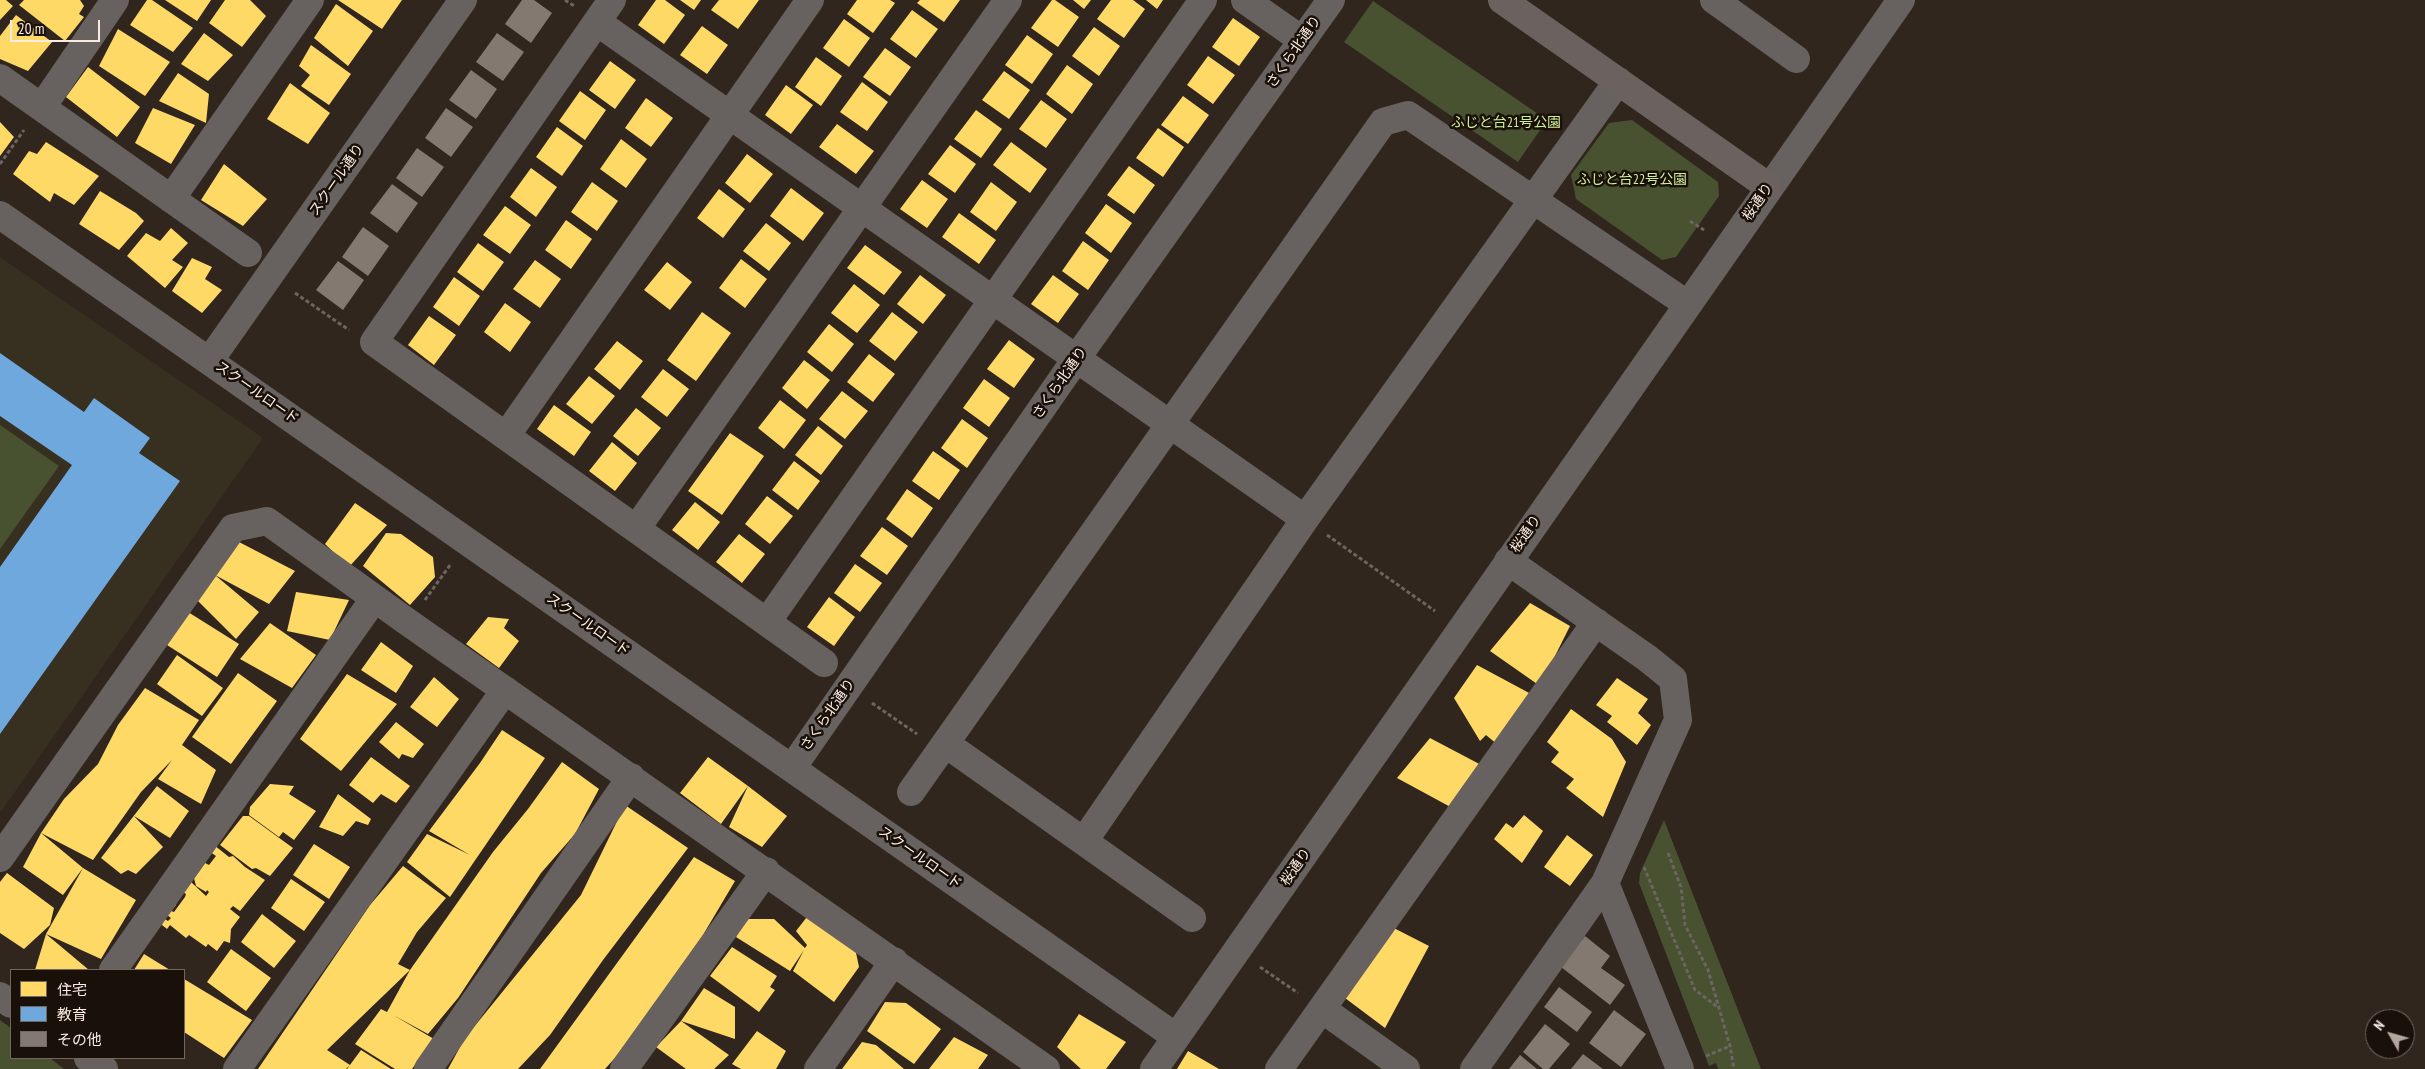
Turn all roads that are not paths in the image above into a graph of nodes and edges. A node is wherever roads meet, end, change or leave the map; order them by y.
1 (116, 0) edge
2 (310, 0) edge
3 (463, 0) edge
4 (612, 0) edge
5 (810, 0) edge
6 (1008, 0) edge
7 (1202, 0) edge
8 (1245, 0) edge
9 (1330, 0) edge
10 (1502, 0) edge
11 (1714, 0) edge
12 (1901, 0) edge
13 (597, 22) junction
14 (1302, 40) junction
15 (1796, 59) dead end
16 (0, 78) edge
17 (1618, 81) junction
18 (42, 107) junction
19 (730, 116) junction
20 (1769, 187) junction
21 (171, 199) junction
22 (1534, 199) junction
23 (862, 208) junction
24 (0, 215) edge
25 (248, 253) dead end
26 (993, 300) junction
27 (1687, 304) junction
28 (1076, 359) junction
29 (210, 360) junction
30 (1171, 424) junction
31 (506, 436) junction
32 (1305, 519) junction
33 (636, 529) junction
34 (1508, 561) junction
35 (374, 599) junction
36 (768, 622) junction
37 (1596, 622) junction
38 (824, 663) dead end
39 (505, 690) junction
40 (935, 742) junction
41 (792, 768) junction
42 (631, 777) junction
43 (911, 792) dead end
44 (1084, 841) junction
45 (0, 858) edge
46 (766, 871) junction
47 (1605, 883) junction
48 (1192, 918) dead end
49 (894, 961) junction
50 (113, 969) edge
51 (1322, 1009) junction
52 (1176, 1037) junction
53 (89, 1059) edge
54 (1018, 1061) edge
55 (1682, 1065) edge
56 (104, 1069) edge
57 (237, 1069) edge
58 (428, 1069) edge
59 (624, 1069) edge
60 (818, 1069) edge
61 (1046, 1069) edge
62 (1154, 1069) edge
63 (1279, 1069) edge
64 (1406, 1069) edge
65 (1474, 1069) edge

1 - 18 street
2 - 21 street
3 - 29 street, スクール通り
4 - 13 street
5 - 19 street
6 - 23 street
7 - 26 street
8 - 14 street
9 - 14 street, さくら北通り
10 - 17 street
11 - 15 street
12 - 20 street, 桜通り
13 - 19 street
13 - 31 street
14 - 28 street, さくら北通り
16 - 18 street
17 - 20 street
17 - 22 street
18 - 21 street
19 - 23 street
19 - 31 street
20 - 27 street, 桜通り
21 - 25 street
22 - 27 street
22 - 30 street
22 - 32 street
23 - 26 street
23 - 33 street
24 - 29 street, スクールロード
26 - 28 street
26 - 36 street
27 - 34 street, 桜通り
28 - 30 street
28 - 41 street, さくら北通り
29 - 41 street, スクールロード
30 - 32 street
30 - 40 street
31 - 33 street
32 - 44 street
33 - 36 street
34 - 37 street
34 - 52 street, 桜通り
35 - 39 street
35 - 45 street
35 - 50 street
36 - 38 street
37 - 47 street
37 - 51 street
39 - 42 street
39 - 57 street
40 - 43 street
40 - 44 street
41 - 52 street, スクールロード
42 - 46 street
42 - 58 street
44 - 48 street
46 - 49 street
46 - 59 street
47 - 55 street
47 - 65 street
49 - 54 street
49 - 60 street
51 - 63 street
51 - 64 street
52 - 62 street, 桜通り
53 - 56 street
54 - 61 street

